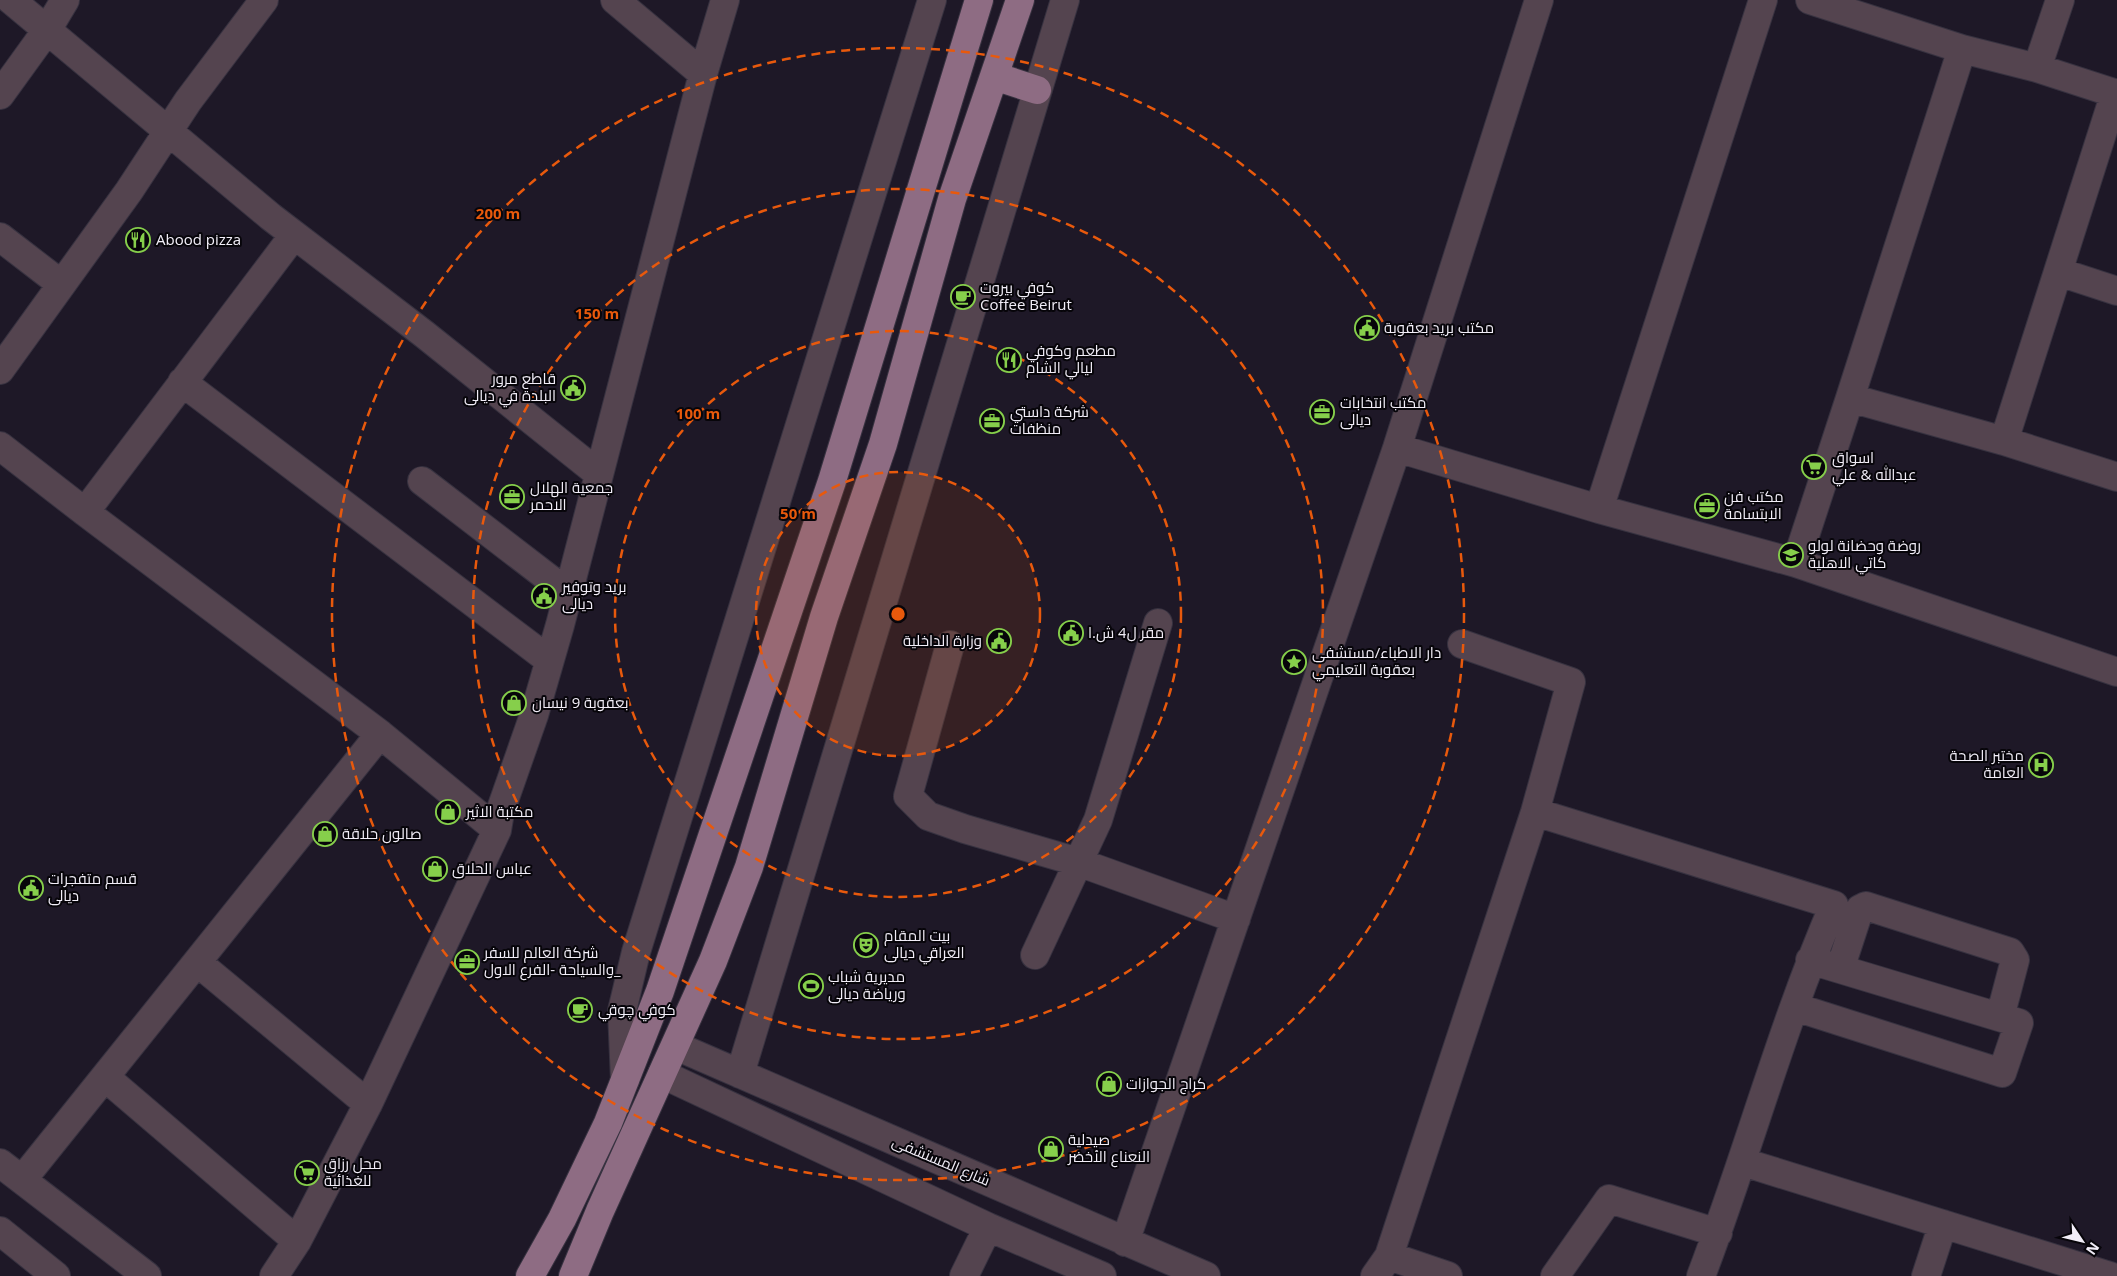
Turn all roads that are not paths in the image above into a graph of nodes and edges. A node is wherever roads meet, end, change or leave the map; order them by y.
1 (11, 0) edge
2 (65, 0) edge
3 (264, 0) edge
4 (615, 0) edge
5 (725, 0) edge
6 (932, 0) edge
7 (979, 0) edge
8 (1020, 0) edge
9 (1065, 0) edge
10 (1540, 0) edge
11 (1763, 0) edge
12 (1810, 0) edge
13 (2060, 0) edge
14 (47, 30) junction
15 (1962, 49) junction
16 (2037, 68) junction
17 (703, 74) junction
18 (994, 76) junction
19 (1037, 90) junction
20 (2116, 94) edge
21 (0, 95) edge
22 (168, 132) junction
23 (294, 234) junction
24 (0, 238) edge
25 (2059, 272) junction
26 (61, 284) junction
27 (2117, 291) edge
28 (0, 370) edge
29 (182, 382) junction
30 (1850, 398) junction
31 (2004, 442) junction
32 (0, 446) edge
33 (1397, 448) junction
34 (599, 474) junction
35 (2117, 477) edge
36 (422, 481) dead end
37 (1599, 508) junction
38 (85, 512) junction
39 (1796, 563) junction
40 (568, 593) junction
41 (1158, 623) dead end
42 (1462, 644) dead end
43 (950, 645) dead end
44 (549, 660) junction
45 (2117, 672) edge
46 (380, 734) junction
47 (1535, 812) junction
48 (497, 830) junction
49 (1078, 862) junction
50 (1236, 919) junction
51 (1035, 955) dead end
52 (1810, 960) junction
53 (196, 962) junction
54 (1840, 969) junction
55 (1795, 1007) junction
56 (2000, 1018) junction
57 (676, 1046) junction
58 (662, 1074) junction
59 (740, 1074) junction
60 (106, 1077) junction
61 (625, 1080) junction
62 (368, 1104) junction
63 (821, 1109) junction
64 (805, 1142) junction
65 (1743, 1162) junction
66 (0, 1163) edge
67 (22, 1180) junction
68 (1944, 1224) junction
69 (988, 1227) junction
70 (0, 1231) edge
71 (1718, 1233) junction
72 (297, 1240) junction
73 (1125, 1242) junction
74 (1382, 1266) edge
75 (56, 1276) edge
76 (147, 1276) edge
77 (274, 1276) edge
78 (530, 1276) edge
79 (573, 1276) edge
80 (964, 1276) edge
81 (1102, 1276) edge
82 (1206, 1276) edge
83 (1448, 1276) edge
84 (1555, 1276) edge
85 (1702, 1276) edge
86 (1926, 1276) edge
87 (2110, 1276) edge

1 - 14 street
2 - 14 street
3 - 22 street
4 - 17 street
5 - 17 street
6 - 61 street
7 - 61 main road
8 - 18 main road
9 - 19 street
10 - 33 street
11 - 37 street
12 - 15 street
13 - 16 street
14 - 21 street
14 - 22 street
15 - 16 street
15 - 30 street
16 - 20 street
17 - 34 street
18 - 19 main road
18 - 57 main road
19 - 59 street
20 - 25 street
22 - 23 street
22 - 26 street
23 - 29 street
23 - 34 street
24 - 26 street
25 - 27 street
25 - 31 street
26 - 28 street
29 - 38 street
29 - 44 street
30 - 31 street
30 - 39 street
31 - 35 street
32 - 38 street
33 - 37 street
33 - 50 street
34 - 40 street
36 - 40 street
37 - 39 street
38 - 46 street
39 - 45 street
40 - 44 street
41 - 49 street
42 - 47 street
43 - 49 street
44 - 48 street
46 - 48 street
46 - 53 street
47 - 52 street
47 - 74 street
48 - 62 street
49 - 50 street
49 - 51 street
50 - 73 street
52 - 54 street
52 - 55 street
53 - 60 street
53 - 62 street
54 - 56 street
54 - 56 street
55 - 56 street
55 - 65 street
57 - 58 main road
57 - 59 street, شارع المستشفى
58 - 64 street
58 - 79 main road
59 - 63 street, شارع المستشفى
60 - 67 street
60 - 72 street
61 - 78 main road
62 - 72 street
63 - 64 street
63 - 73 street, شارع المستشفى
64 - 69 street
65 - 68 street
65 - 71 street
66 - 67 street
67 - 76 street
68 - 86 street
68 - 87 street
69 - 80 street
69 - 81 street
70 - 75 street
71 - 84 street
71 - 85 street
72 - 77 street
73 - 82 street, شارع المستشفى
74 - 83 street

